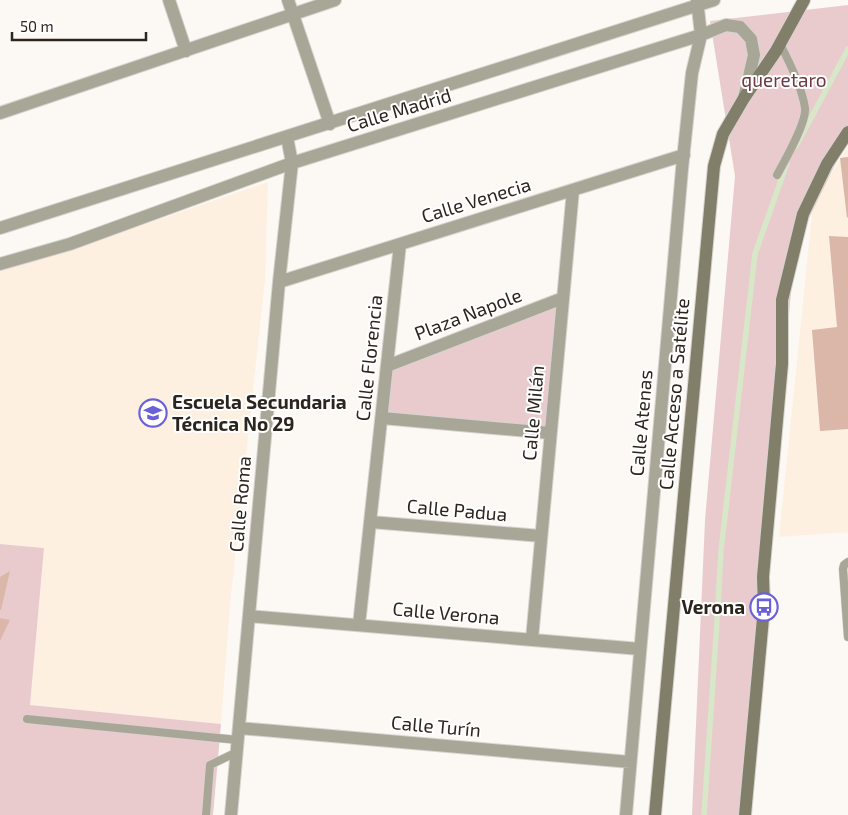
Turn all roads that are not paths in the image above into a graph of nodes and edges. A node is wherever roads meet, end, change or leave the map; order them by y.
1 (169, 0) edge
2 (288, 0) edge
3 (335, 0) edge
4 (714, 0) edge
5 (804, 0) edge
6 (697, 2) edge
7 (293, 14) junction
8 (701, 36) junction
9 (780, 44) junction
10 (186, 51) junction
11 (744, 98) junction
12 (0, 113) edge
13 (330, 124) junction
14 (848, 132) edge
15 (287, 138) junction
16 (684, 155) junction
17 (292, 163) junction
18 (777, 176) dead end
19 (573, 190) junction
20 (0, 228) edge
21 (400, 244) junction
22 (0, 264) edge
23 (279, 282) junction
24 (563, 298) junction
25 (387, 366) junction
26 (382, 418) junction
27 (550, 433) junction
28 (371, 522) junction
29 (541, 536) junction
30 (846, 564) edge
31 (249, 616) junction
32 (359, 625) junction
33 (848, 637) edge
34 (532, 639) junction
35 (640, 648) junction
36 (27, 719) dead end
37 (238, 740) junction
38 (630, 762) junction
39 (206, 815) edge
40 (231, 815) edge
41 (626, 815) edge
42 (655, 815) edge
43 (745, 815) edge

1 - 10 street
2 - 7 street
3 - 7 street
4 - 6 street, Calle Madrid
5 - 9 main road, Calle Acceso a Satélite
6 - 8 street, Calle Atenas
6 - 13 street, Calle Madrid
7 - 10 street
7 - 13 street
8 - 11 street, Calle Madrid
8 - 16 street, Calle Atenas
8 - 17 street, Calle Madrid
9 - 11 main road, Calle Acceso a Satélite
9 - 18 lane
10 - 12 street
11 - 42 main road, Calle Acceso a Satélite
13 - 15 street, Calle Madrid
14 - 43 main road
15 - 17 street, Calle Roma
15 - 20 street, Calle Madrid
16 - 19 street, Calle Venecia
16 - 35 street, Calle Atenas
17 - 22 street, Calle Madrid
17 - 23 street, Calle Roma
19 - 21 street, Calle Venecia
19 - 24 street, Calle Milán
21 - 23 street, Calle Venecia
21 - 25 street, Calle Florencia
23 - 31 street, Calle Roma
24 - 25 street, Plaza Napole
24 - 27 street, Calle Milán
25 - 26 street, Calle Florencia
26 - 27 street
26 - 28 street, Calle Florencia
27 - 29 street, Calle Milán
28 - 29 street, Calle Padua
28 - 32 street, Calle Florencia
29 - 34 street, Calle Milán
30 - 33 lane
31 - 32 street, Calle Verona
31 - 37 street, Calle Roma
32 - 34 street, Calle Verona
34 - 35 street, Calle Verona
35 - 38 street, Calle Atenas
36 - 37 lane, Calle Turín
37 - 38 street, Calle Turín
37 - 39 lane
37 - 40 street, Calle Roma
38 - 41 street, Calle Atenas

